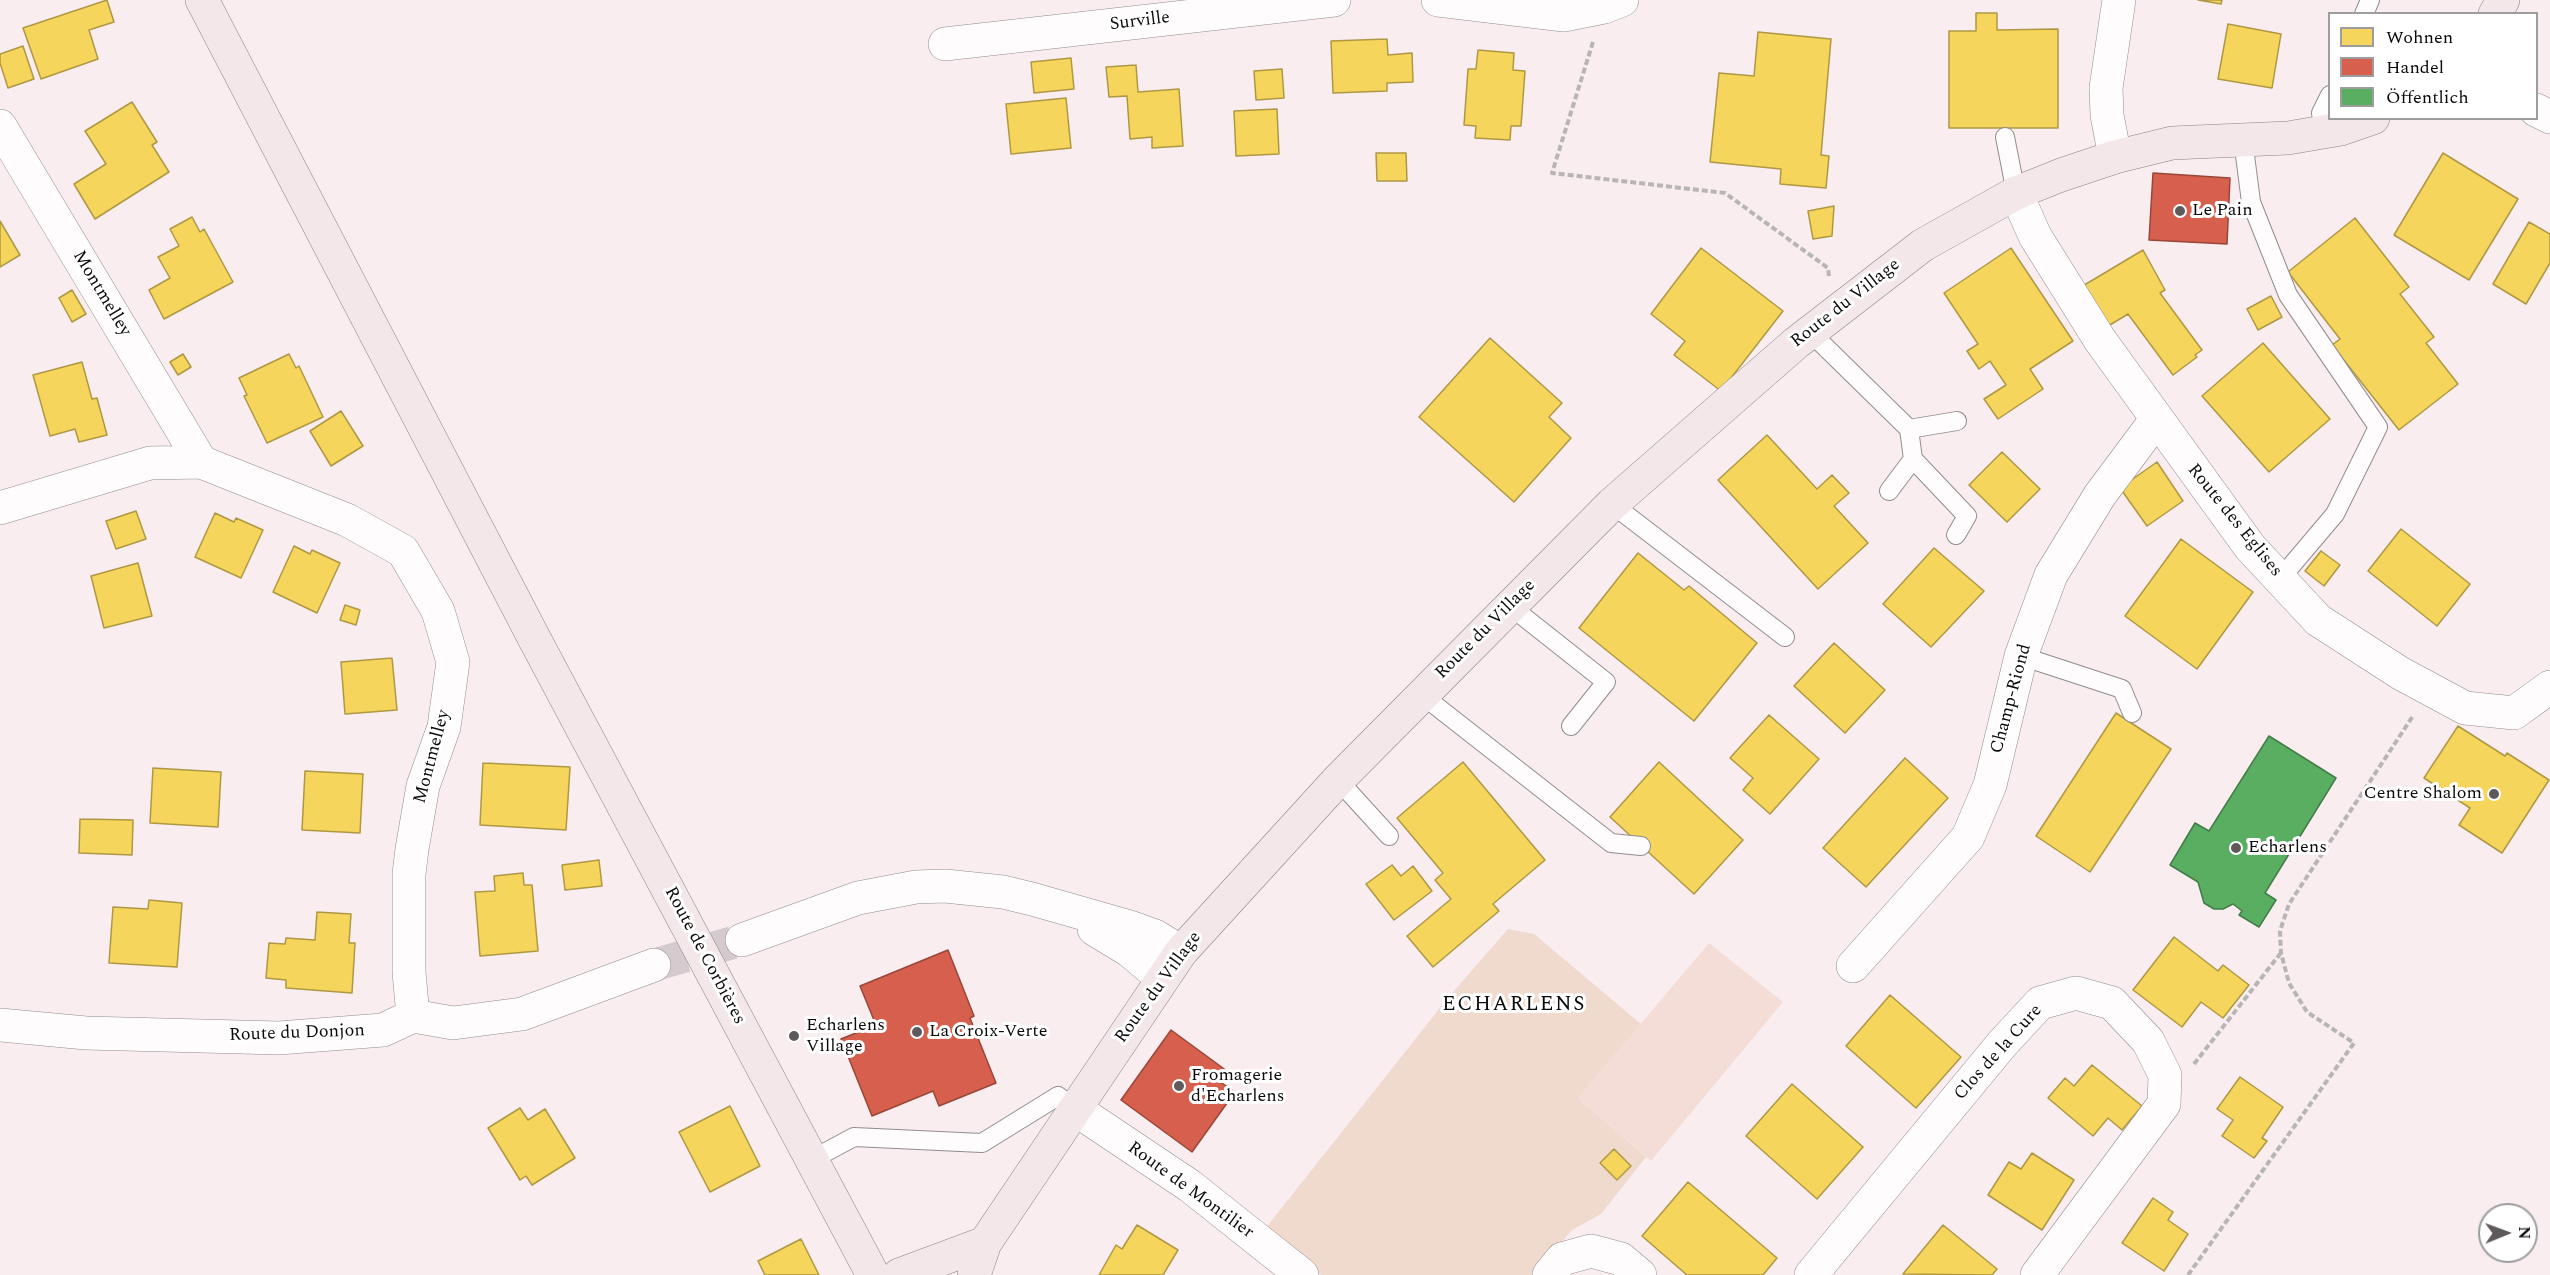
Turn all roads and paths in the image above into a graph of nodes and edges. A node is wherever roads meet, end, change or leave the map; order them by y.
1 (202, 0) edge
2 (1334, 0) edge
3 (1438, 0) edge
4 (2119, 0) edge
5 (1613, 3) edge
6 (945, 44) dead end
7 (2328, 99) edge
8 (2366, 120) edge
9 (0, 126) edge
10 (2324, 132) junction
11 (2005, 136) dead end
12 (2243, 140) junction
13 (2115, 157) junction
14 (2016, 193) junction
15 (1829, 284) dead end
16 (1810, 332) junction
17 (2156, 420) junction
18 (1957, 421) dead end
19 (1909, 429) junction
20 (1913, 459) junction
21 (201, 462) junction
22 (1889, 491) dead end
23 (1612, 504) junction
24 (0, 508) edge
25 (1956, 535) dead end
26 (2280, 579) junction
27 (1510, 606) junction
28 (1785, 637) dead end
29 (2021, 656) junction
30 (2550, 687) edge
31 (2431, 689) junction
32 (1422, 695) junction
33 (2132, 713) dead end
34 (1572, 726) dead end
35 (1338, 780) junction
36 (1389, 836) dead end
37 (1641, 846) dead end
38 (1056, 907) junction
39 (742, 940) tunnel mouth
40 (1181, 952) junction
41 (2281, 953) junction
42 (654, 965) tunnel mouth
43 (1853, 966) dead end
44 (1161, 977) junction
45 (413, 1016) junction
46 (0, 1025) edge
47 (2164, 1090) junction
48 (1075, 1109) junction
49 (811, 1160) junction
50 (985, 1243) junction
51 (873, 1275) edge
52 (899, 1275) edge
53 (974, 1275) edge
54 (1302, 1275) edge
55 (1549, 1275) edge
56 (1640, 1275) edge
57 (1811, 1275) edge
58 (2037, 1275) edge
59 (2188, 1275) edge

1 - 49 street, Route de Corbières
2 - 6 street, Surville
3 - 5 street
4 - 13 street
5 - 15 path
7 - 10 lane
8 - 10 street, Route du Village
9 - 21 street, Montmelley
10 - 12 street, Route du Village
11 - 14 lane
12 - 13 street, Route du Village
12 - 26 lane
13 - 14 street, Route du Village
14 - 16 street, Route du Village
14 - 17 street, Route des Eglises
16 - 19 lane
16 - 23 street, Route du Village
17 - 26 street, Route des Eglises
17 - 29 street, Champ-Riond
18 - 19 lane
19 - 20 lane
20 - 22 lane
20 - 25 lane
21 - 24 street, Montmelley
21 - 45 street, Montmelley
23 - 27 street, Route du Village
23 - 28 lane
26 - 31 street, Route des Eglises
27 - 32 street, Route du Village
27 - 34 lane
29 - 33 lane
29 - 43 street, Champ-Riond
30 - 31 street, Route des Eglises
31 - 41 path
32 - 35 street, Route du Village
32 - 37 lane
35 - 36 lane
35 - 40 street, Route du Village
38 - 39 street
38 - 40 street
38 - 44 street
40 - 44 street, Route du Village
41 - 47 path
41 - 59 path
42 - 45 street
44 - 48 street, Route du Village
45 - 46 street, Route du Donjon
47 - 57 street, Clos de la Cure
47 - 58 street
48 - 49 lane
48 - 50 street, Route du Village
48 - 54 street, Route de Montilier
49 - 51 street, Route de Corbières
50 - 52 street
50 - 53 street, Route du Village
55 - 56 street

